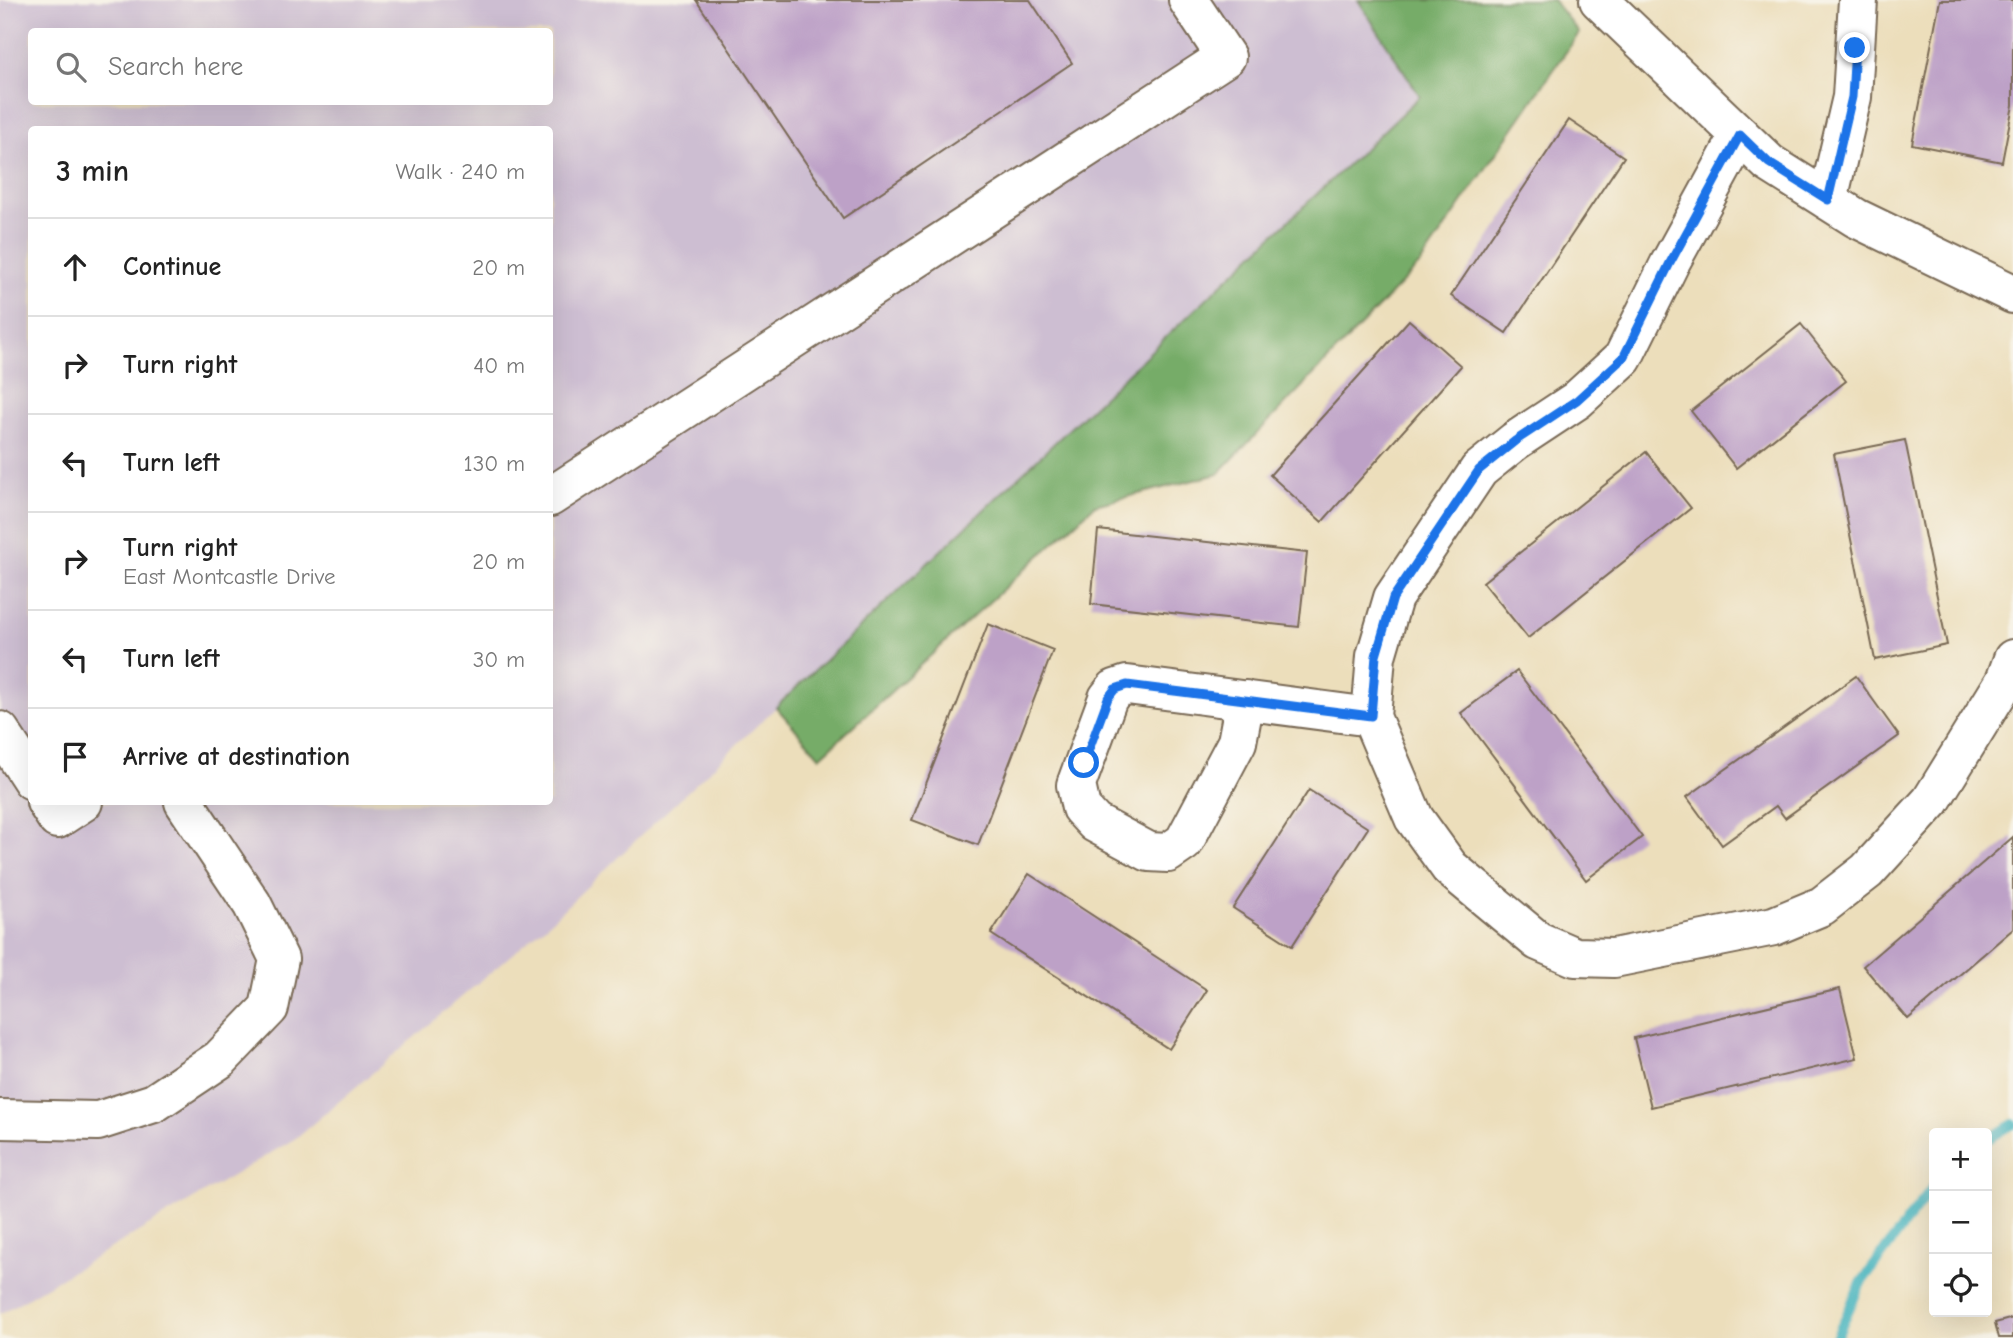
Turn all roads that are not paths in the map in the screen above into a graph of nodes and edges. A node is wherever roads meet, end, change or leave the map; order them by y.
1 (1188, 0) edge
2 (1599, 0) edge
3 (1858, 0) edge
4 (1740, 135) junction
5 (1828, 200) junction
6 (2013, 294) edge
7 (553, 495) edge
8 (2013, 659) edge
9 (1245, 700) junction
10 (1371, 716) junction
11 (0, 732) edge
12 (28, 774) edge
13 (48, 805) edge
14 (78, 805) edge
15 (186, 805) edge
16 (0, 1119) edge

1 - 7 street
2 - 4 street
3 - 5 street
4 - 5 street
4 - 10 street
5 - 6 street
8 - 10 street
9 - 9 street
9 - 10 street
11 - 12 street
13 - 14 street
15 - 16 street

